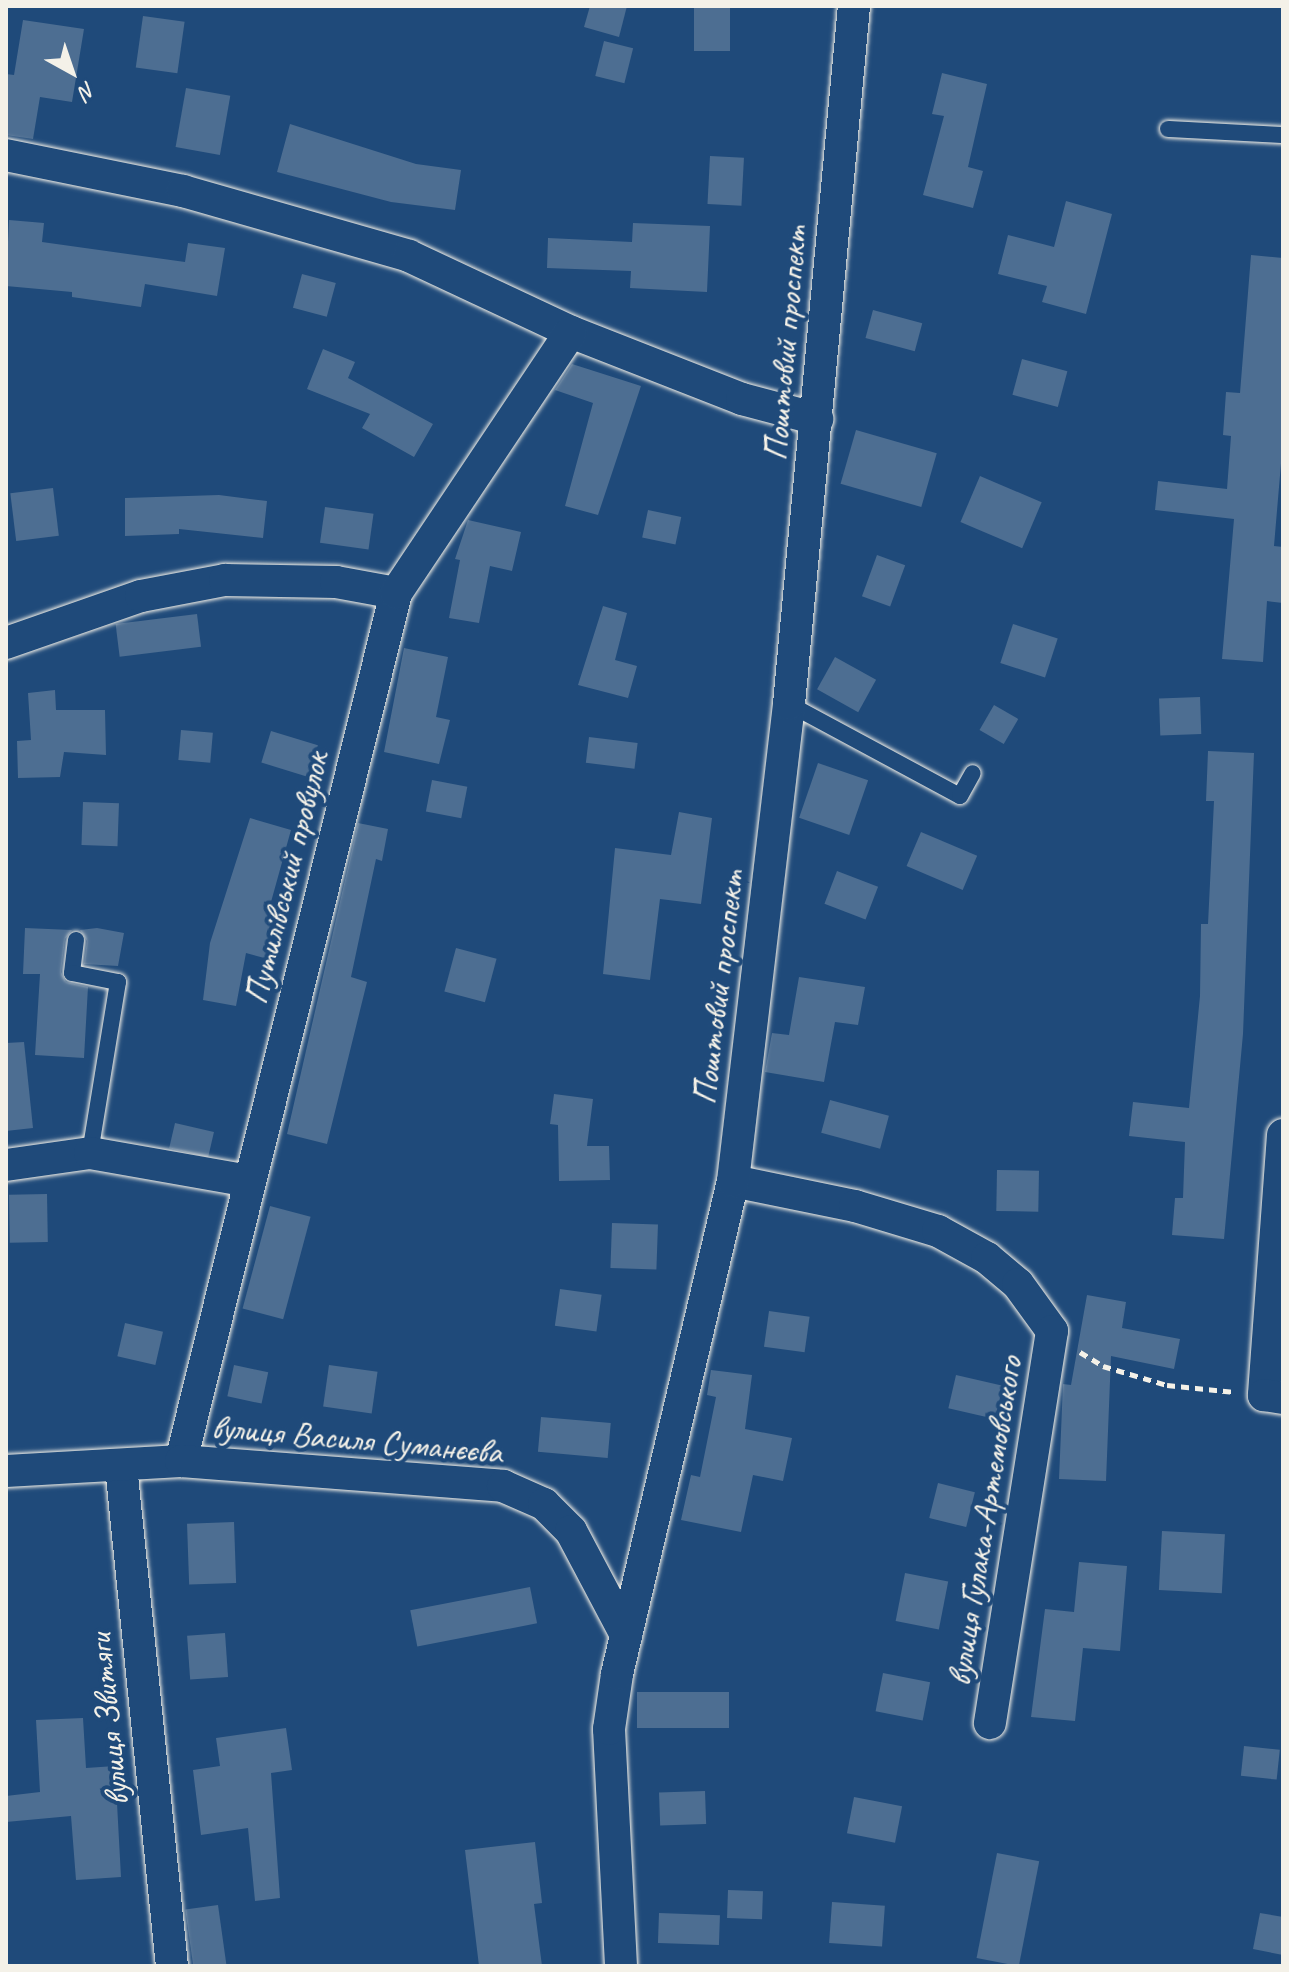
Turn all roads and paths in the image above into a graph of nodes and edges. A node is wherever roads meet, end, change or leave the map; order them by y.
1 (854, 6) edge
2 (1168, 129) dead end
3 (1283, 135) edge
4 (6, 155) edge
5 (571, 332) junction
6 (817, 419) junction
7 (396, 593) junction
8 (6, 643) edge
9 (789, 704) junction
10 (973, 773) dead end
11 (76, 940) dead end
12 (1283, 1135) edge
13 (90, 1153) junction
14 (6, 1165) edge
15 (248, 1181) junction
16 (733, 1181) junction
17 (1052, 1331) junction
18 (1273, 1396) edge
19 (181, 1461) junction
20 (121, 1466) junction
21 (6, 1471) edge
22 (626, 1635) junction
23 (990, 1723) dead end
24 (172, 1966) edge
25 (621, 1966) edge

1 - 6 street, Поштовий проспект
2 - 3 lane
4 - 5 street
5 - 6 street
5 - 7 street, Путилівський провулок
6 - 9 street, Поштовий проспект
7 - 8 street
7 - 15 street, Путилівський провулок
9 - 10 lane
9 - 16 street, Поштовий проспект
11 - 13 lane
12 - 18 street
13 - 14 street
13 - 15 street
15 - 19 street, Путилівський провулок
16 - 17 street, вулиця Гулака-Артемовського
16 - 22 street, Поштовий проспект
17 - 18 path, вулиця Гулака-Артемовського
17 - 23 street, вулиця Гулака-Артемовського
19 - 20 street, вулиця Василя Суманєєва
19 - 22 street, вулиця Василя Суманєєва
20 - 21 street, вулиця Василя Суманєєва
20 - 24 street, вулиця Звитяги
22 - 25 street, Поштовий проспект

